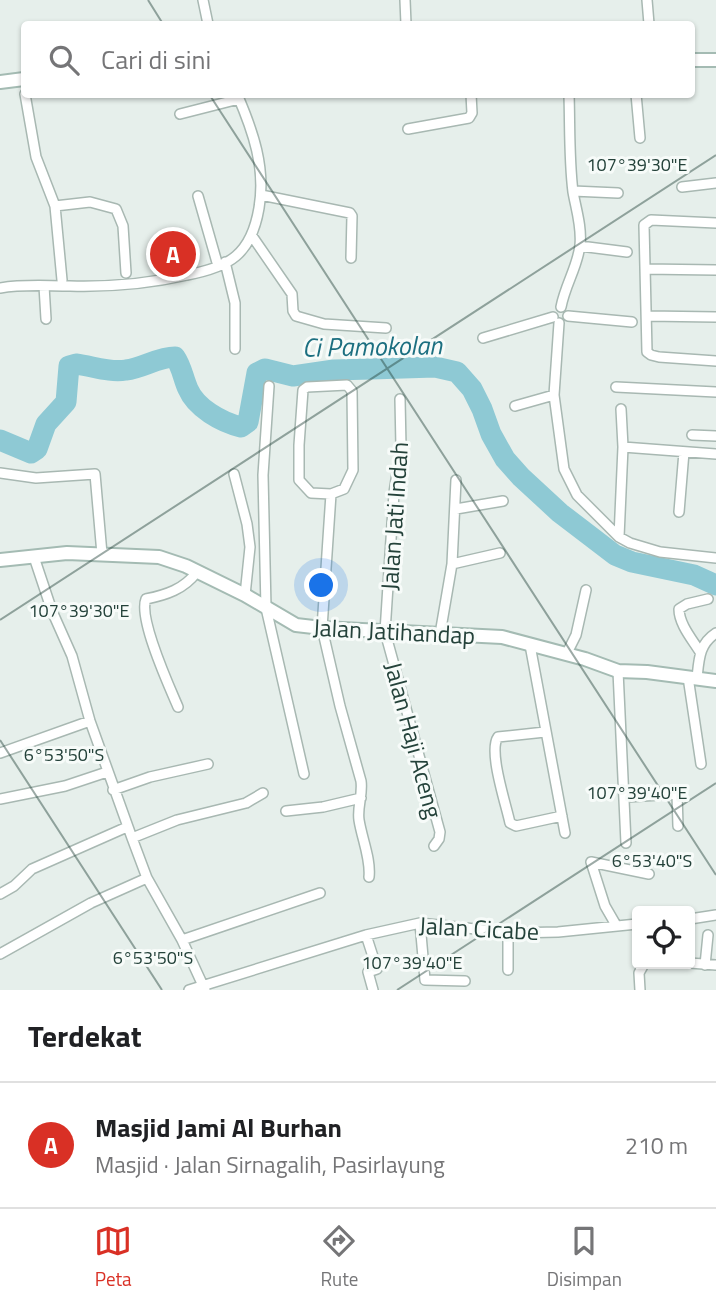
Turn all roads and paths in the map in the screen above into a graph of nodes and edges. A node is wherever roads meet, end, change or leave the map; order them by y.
1 (203, 0) edge
2 (405, 0) edge
3 (647, 0) edge
4 (207, 21) edge
5 (407, 21) edge
6 (649, 21) edge
7 (695, 60) edge
8 (716, 60) edge
9 (0, 82) edge
10 (21, 83) edge
11 (26, 98) edge
12 (231, 98) edge
13 (238, 98) edge
14 (471, 98) edge
15 (569, 98) edge
16 (636, 98) edge
17 (180, 114) dead end
18 (408, 130) dead end
19 (640, 138) dead end
20 (716, 183) edge
21 (682, 187) dead end
22 (573, 191) junction
23 (618, 193) dead end
24 (261, 195) junction
25 (198, 196) dead end
26 (55, 206) junction
27 (716, 223) edge
28 (252, 236) junction
29 (580, 246) junction
30 (627, 252) dead end
31 (351, 258) dead end
32 (222, 264) junction
33 (645, 269) junction
34 (716, 270) edge
35 (125, 273) dead end
36 (62, 280) dead end
37 (44, 286) junction
38 (0, 288) edge
39 (561, 307) junction
40 (568, 316) junction
41 (647, 316) junction
42 (716, 317) edge
43 (46, 319) dead end
44 (556, 320) junction
45 (632, 322) dead end
46 (386, 328) dead end
47 (484, 338) dead end
48 (235, 349) dead end
49 (716, 361) edge
50 (269, 386) dead end
51 (616, 387) dead end
52 (716, 392) edge
53 (554, 395) junction
54 (400, 399) dead end
55 (514, 406) dead end
56 (621, 409) dead end
57 (692, 435) dead end
58 (716, 436) edge
59 (623, 447) junction
60 (684, 452) junction
61 (716, 454) edge
62 (0, 474) edge
63 (234, 474) dead end
64 (456, 480) dead end
65 (331, 494) junction
66 (503, 502) dead end
67 (456, 509) junction
68 (680, 512) dead end
69 (619, 537) junction
70 (500, 552) dead end
71 (102, 554) junction
72 (34, 557) junction
73 (716, 558) edge
74 (0, 561) edge
75 (452, 564) junction
76 (196, 573) junction
77 (586, 590) dead end
78 (245, 595) junction
79 (708, 599) dead end
80 (267, 608) junction
81 (322, 628) junction
82 (386, 632) junction
83 (716, 633) edge
84 (440, 634) junction
85 (530, 645) junction
86 (700, 652) junction
87 (568, 653) junction
88 (619, 671) junction
89 (692, 677) junction
90 (716, 681) edge
91 (178, 707) dead end
92 (90, 721) junction
93 (545, 732) junction
94 (0, 753) edge
95 (208, 764) dead end
96 (701, 764) dead end
97 (107, 772) junction
98 (304, 774) dead end
99 (113, 790) junction
100 (263, 793) dead end
101 (627, 797) junction
102 (362, 798) junction
103 (0, 799) edge
104 (286, 811) dead end
105 (562, 816) junction
106 (678, 826) dead end
107 (127, 827) junction
108 (565, 833) dead end
109 (132, 838) junction
110 (434, 846) dead end
111 (649, 874) dead end
112 (369, 877) dead end
113 (147, 878) junction
114 (320, 893) dead end
115 (0, 894) edge
116 (716, 915) edge
117 (695, 918) edge
118 (420, 923) junction
119 (632, 923) edge
120 (616, 925) junction
121 (508, 933) junction
122 (366, 935) junction
123 (708, 935) dead end
124 (182, 940) junction
125 (0, 954) edge
126 (695, 964) edge
127 (705, 965) junction
128 (716, 965) edge
129 (640, 969) edge
130 (508, 970) dead end
131 (465, 981) dead end
132 (426, 985) edge
133 (204, 987) edge
134 (189, 990) edge
135 (373, 990) edge
136 (640, 990) edge

1 - 4 street
2 - 5 street
3 - 6 street
7 - 8 street
9 - 10 street
11 - 26 street
12 - 17 street
13 - 24 street
14 - 18 street
15 - 22 street
16 - 19 street
20 - 21 street
22 - 23 street
22 - 29 street
24 - 28 street
24 - 31 street
25 - 32 street
26 - 35 street
26 - 36 street
27 - 33 street
28 - 32 street
28 - 46 street
29 - 30 street
29 - 39 street
32 - 37 street
32 - 48 street
33 - 34 street
33 - 41 street
37 - 38 street
37 - 43 street
39 - 40 street
39 - 44 street
40 - 44 street
40 - 45 street
41 - 42 street
41 - 49 street
44 - 47 street
44 - 53 street
50 - 80 street
51 - 52 street
53 - 55 street
53 - 69 street
54 - 82 street, Jalan Jati Indah
56 - 59 street
57 - 58 street
59 - 60 street
59 - 69 street
60 - 61 street
60 - 68 street
62 - 71 street
63 - 78 street
64 - 67 street
65 - 65 street
65 - 81 street
66 - 67 street
67 - 75 street
69 - 73 street
70 - 75 street
71 - 72 street, Jalan Jatihandap
71 - 76 street, Jalan Jatihandap
72 - 74 street, Jalan Jatihandap
72 - 92 street
75 - 84 street
76 - 78 street, Jalan Jatihandap
76 - 91 street
77 - 87 street
78 - 80 street, Jalan Jatihandap
79 - 86 street
80 - 81 street, Jalan Jatihandap
80 - 98 street
81 - 82 street, Jalan Jatihandap
81 - 102 street
82 - 84 street, Jalan Jatihandap
82 - 110 street, Jalan Haji Aceng
83 - 86 street
84 - 85 street, Jalan Jatihandap
85 - 87 street, Jalan Jatihandap
85 - 93 street
86 - 89 street
87 - 88 street, Jalan Jatihandap
88 - 89 street, Jalan Jatihandap
88 - 101 street
88 - 101 street
89 - 90 street, Jalan Jatihandap
89 - 96 street
92 - 94 street
92 - 97 street
93 - 105 street
93 - 105 street
95 - 99 street
97 - 99 street
97 - 103 street
99 - 107 street
100 - 109 street
101 - 106 street
102 - 104 street
102 - 112 street
105 - 108 street
107 - 109 street
107 - 115 street
109 - 113 street
111 - 120 street
113 - 124 street
113 - 125 street
114 - 124 street
116 - 117 street
118 - 121 street, Jalan Cicabe
118 - 122 street, Jalan Cicabe
118 - 132 street
119 - 120 street, Jalan Cicabe
120 - 121 street, Jalan Cicabe
121 - 130 street
122 - 133 street, Jalan Cicabe
122 - 135 street
123 - 127 street
124 - 133 street
126 - 127 street
127 - 128 street
129 - 136 street
131 - 132 street
133 - 134 street, Jalan Cicabe

